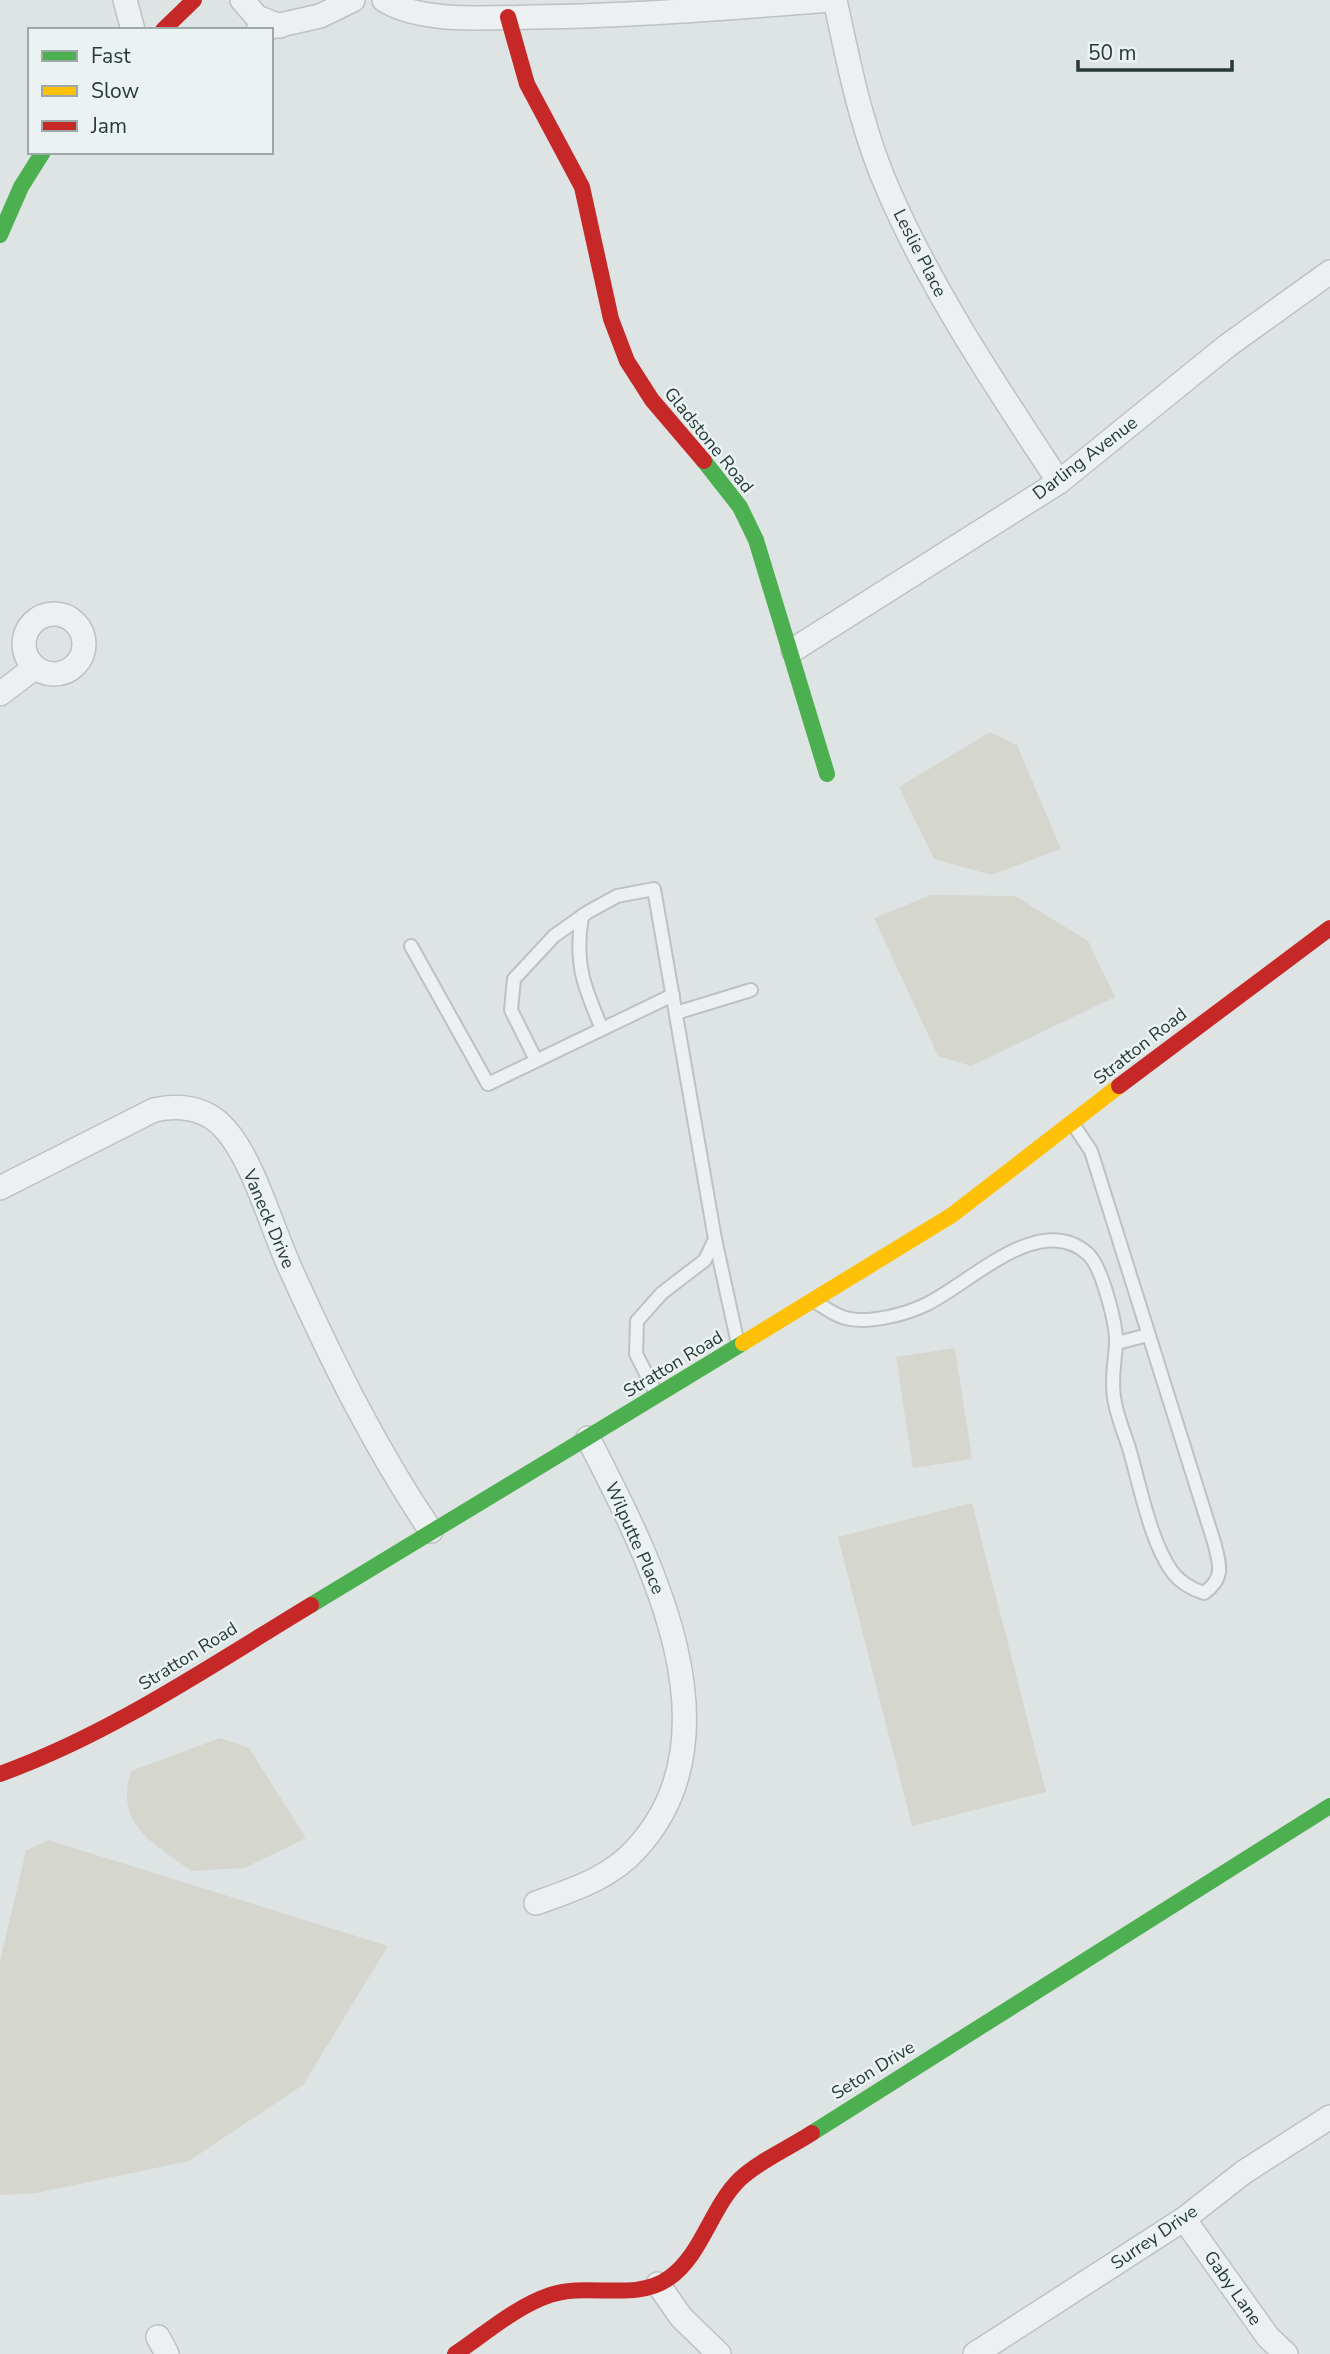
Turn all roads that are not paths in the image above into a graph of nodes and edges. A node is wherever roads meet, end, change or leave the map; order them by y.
1 (125, 0) edge
2 (194, 0) edge
3 (242, 0) edge
4 (353, 0) edge
5 (384, 0) edge
6 (829, 0) edge
7 (835, 0) edge
8 (508, 17) junction
9 (132, 28) edge
10 (165, 28) edge
11 (269, 28) edge
12 (42, 154) edge
13 (0, 235) edge
14 (1330, 272) edge
15 (1059, 482) junction
16 (793, 650) junction
17 (34, 667) dead end
18 (0, 694) edge
19 (827, 774) dead end
20 (582, 916) junction
21 (1330, 928) edge
22 (411, 946) dead end
23 (751, 989) dead end
24 (673, 995) junction
25 (676, 1013) junction
26 (602, 1029) junction
27 (536, 1060) junction
28 (1073, 1122) junction
29 (0, 1188) edge
30 (715, 1239) junction
31 (814, 1301) junction
32 (1148, 1335) junction
33 (1116, 1343) junction
34 (738, 1346) junction
35 (658, 1396) junction
36 (588, 1438) junction
37 (431, 1531) junction
38 (0, 1774) edge
39 (1330, 1806) edge
40 (536, 1903) dead end
41 (1330, 2117) edge
42 (1184, 2219) junction
43 (658, 2284) junction
44 (455, 2354) edge
45 (719, 2354) edge
46 (975, 2354) edge
47 (1286, 2354) edge

1 - 9 street
2 - 10 street
3 - 11 street
4 - 11 street
5 - 8 street
6 - 8 street
7 - 15 street, Leslie Place
8 - 16 street, Gladstone Road
12 - 13 street
14 - 15 street, Darling Avenue
15 - 16 street, Darling Avenue
16 - 19 street, Gladstone Road
17 - 18 street
20 - 24 lane
20 - 26 lane
20 - 27 lane
21 - 28 street, Stratton Road
22 - 27 lane
23 - 25 lane
24 - 25 lane
24 - 26 lane
25 - 30 lane
26 - 27 lane
28 - 31 street, Stratton Road
28 - 32 lane
29 - 37 street, Vaneck Drive
30 - 34 lane
30 - 35 lane
31 - 33 lane
31 - 34 street, Stratton Road
32 - 33 lane
32 - 33 lane
34 - 35 street, Stratton Road
35 - 36 street, Stratton Road
36 - 37 street, Stratton Road
36 - 40 street, Wilputte Place
37 - 38 street, Stratton Road
39 - 43 street, Seton Drive
41 - 42 street, Surrey Drive
42 - 46 street, Surrey Drive
42 - 47 street, Gaby Lane
43 - 44 street
43 - 45 street

